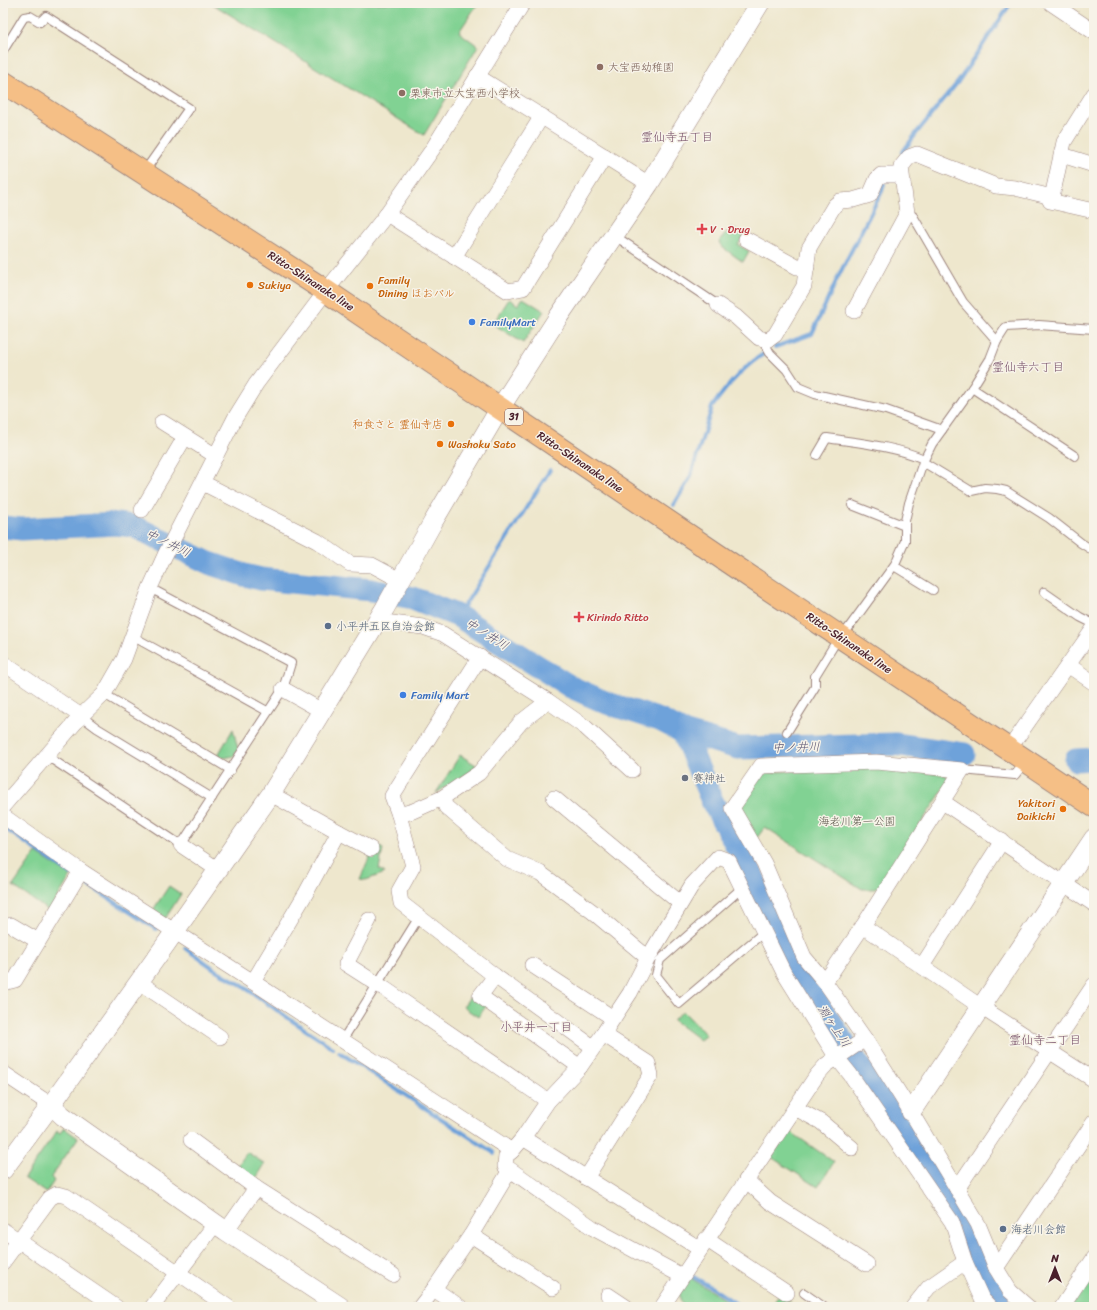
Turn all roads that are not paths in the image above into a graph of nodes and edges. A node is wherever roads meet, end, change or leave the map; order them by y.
1 (523, 3) edge
2 (760, 3) edge
3 (1051, 3) edge
4 (1094, 32) edge
5 (3, 51) edge
6 (478, 76) junction
7 (3, 82) edge
8 (1094, 94) edge
9 (542, 116) junction
10 (1062, 155) junction
11 (605, 156) junction
12 (1094, 165) edge
13 (144, 173) junction
14 (901, 175) junction
15 (649, 184) junction
16 (1052, 197) junction
17 (1094, 211) edge
18 (907, 213) junction
19 (387, 214) junction
20 (615, 236) junction
21 (746, 239) dead end
22 (454, 257) junction
23 (806, 267) junction
24 (326, 291) junction
25 (718, 304) joint
26 (854, 311) dead end
27 (1094, 329) edge
28 (768, 340) junction
29 (998, 341) junction
30 (972, 388) junction
31 (500, 408) junction
32 (162, 422) dead end
33 (942, 430) junction
34 (184, 436) junction
35 (817, 455) dead end
36 (216, 456) junction
37 (1075, 456) dead end
38 (923, 460) junction
39 (203, 483) junction
40 (852, 505) dead end
41 (142, 510) dead end
42 (905, 526) junction
43 (1094, 551) edge
44 (894, 566) junction
45 (400, 582) junction
46 (150, 588) junction
47 (932, 590) dead end
48 (1044, 592) dead end
49 (381, 615) junction
50 (1094, 624) edge
51 (1094, 628) edge
52 (132, 636) junction
53 (840, 637) junction
54 (480, 657) junction
55 (3, 663) edge
56 (1068, 665) junction
57 (1094, 683) edge
58 (283, 689) junction
59 (104, 694) junction
60 (548, 701) junction
61 (267, 711) junction
62 (322, 711) junction
63 (81, 716) junction
64 (787, 732) dead end
65 (1018, 755) junction
66 (47, 756) junction
67 (230, 770) junction
68 (632, 770) dead end
69 (962, 770) junction
70 (271, 794) junction
71 (212, 798) junction
72 (442, 798) junction
73 (554, 798) dead end
74 (942, 802) junction
75 (3, 806) edge
76 (1094, 806) edge
77 (399, 815) junction
78 (3, 816) edge
79 (339, 832) junction
80 (1094, 838) edge
81 (1002, 841) junction
82 (181, 845) junction
83 (371, 849) dead end
84 (217, 870) junction
85 (81, 871) junction
86 (1064, 884) junction
87 (743, 887) junction
88 (680, 903) junction
89 (1094, 904) edge
90 (419, 917) junction
91 (369, 920) dead end
92 (11, 925) dead end
93 (862, 926) junction
94 (175, 932) junction
95 (764, 932) junction
96 (38, 940) junction
97 (648, 958) junction
98 (532, 965) dead end
99 (922, 966) junction
100 (495, 976) junction
101 (139, 982) junction
102 (253, 982) junction
103 (825, 982) junction
104 (3, 983) edge
105 (378, 984) junction
106 (1094, 985) edge
107 (981, 1007) junction
108 (614, 1018) junction
109 (604, 1034) junction
110 (220, 1037) dead end
111 (342, 1041) junction
112 (862, 1041) junction
113 (594, 1047) junction
114 (1050, 1051) junction
115 (838, 1057) junction
116 (580, 1067) junction
117 (3, 1073) edge
118 (1094, 1080) edge
119 (548, 1101) junction
120 (51, 1105) junction
121 (795, 1108) junction
122 (912, 1112) junction
123 (1094, 1122) edge
124 (523, 1138) junction
125 (191, 1140) dead end
126 (852, 1148) dead end
127 (512, 1151) junction
128 (3, 1170) edge
129 (510, 1170) junction
130 (586, 1178) junction
131 (746, 1180) junction
132 (256, 1188) junction
133 (957, 1189) junction
134 (221, 1227) junction
135 (3, 1230) edge
136 (471, 1235) junction
137 (18, 1240) junction
138 (703, 1244) junction
139 (1094, 1258) edge
140 (3, 1262) edge
141 (965, 1262) junction
142 (867, 1264) dead end
143 (996, 1268) junction
144 (178, 1273) junction
145 (393, 1275) dead end
146 (682, 1276) junction
147 (553, 1288) dead end
148 (434, 1289) junction
149 (787, 1293) dead end
150 (804, 1293) dead end
151 (608, 1295) dead end
152 (667, 1305) edge
153 (116, 1307) edge
154 (152, 1307) edge
155 (228, 1307) edge
156 (342, 1307) edge
157 (420, 1307) edge
158 (460, 1307) edge
159 (626, 1307) edge
160 (824, 1307) edge
161 (913, 1307) edge
162 (990, 1307) edge
163 (1028, 1307) edge
164 (1062, 1307) edge

1 - 6 street
2 - 15 street
3 - 4 street
5 - 13 lane
6 - 9 street
6 - 19 street
7 - 13 main road, Ritto-Shinanaka line / 31
8 - 10 street
9 - 11 street
9 - 22 street
10 - 12 street
10 - 16 street
11 - 15 street
11 - 22 street
13 - 24 main road, Ritto-Shinanaka line / 31
14 - 16 street
14 - 18 street
14 - 23 street
15 - 20 street
16 - 17 street
18 - 26 street
18 - 29 lane
19 - 22 street
19 - 24 street
20 - 25 lane
20 - 31 street
21 - 23 street
23 - 28 street
24 - 31 main road, Ritto-Shinanaka line / 31
24 - 36 street
25 - 28 street
27 - 29 lane
28 - 33 lane
29 - 30 lane
30 - 33 lane
30 - 37 lane
31 - 45 street
31 - 53 main road, Ritto-Shinanaka line / 31
32 - 34 street
33 - 38 lane
34 - 36 street
34 - 41 street
35 - 38 lane
36 - 39 street
38 - 42 lane
38 - 43 lane
39 - 45 street
39 - 46 street
40 - 42 lane
42 - 44 lane
44 - 47 lane
44 - 53 lane
45 - 49 street
46 - 52 street
46 - 58 lane
48 - 50 lane
49 - 54 street
49 - 62 street
51 - 56 street
52 - 59 street
52 - 61 lane
53 - 64 lane
53 - 65 main road, Ritto-Shinanaka line / 31
54 - 60 street
54 - 77 street
55 - 63 street
56 - 57 street
56 - 65 street
58 - 61 lane
58 - 62 street
59 - 63 street
59 - 67 lane
60 - 68 street
60 - 72 street
61 - 67 lane
62 - 70 street
63 - 66 street
63 - 71 lane
65 - 69 lane
65 - 76 main road, Ritto-Shinanaka line / 31
66 - 75 street
66 - 82 lane
67 - 71 lane
69 - 74 street
69 - 103 street
70 - 79 street
70 - 84 street
71 - 82 lane
72 - 77 street
72 - 97 street
73 - 88 street
74 - 81 street
74 - 93 street
77 - 90 street
78 - 85 street
79 - 83 street
79 - 102 street
80 - 86 street
81 - 86 street
81 - 99 street
82 - 84 street
84 - 94 street
85 - 94 street
85 - 96 street
86 - 89 street
86 - 107 street
87 - 88 street
87 - 95 street
87 - 95 lane
88 - 97 street
90 - 100 street
90 - 105 lane
91 - 105 street
92 - 96 street
93 - 99 street
93 - 103 street
94 - 101 street
94 - 102 street
95 - 115 street
96 - 104 street
97 - 108 street
98 - 108 street
99 - 107 street
100 - 113 street
100 - 116 street
101 - 110 street
101 - 120 street
102 - 111 street
103 - 112 street
105 - 111 lane
105 - 119 street
106 - 114 street
107 - 114 street
107 - 122 street
108 - 109 street
109 - 113 street
109 - 130 street
111 - 127 street
112 - 115 street
112 - 122 street
113 - 116 street
114 - 118 street
114 - 133 street
115 - 121 street
115 - 141 street
116 - 119 street
117 - 120 street
119 - 124 street
120 - 128 street
120 - 134 street
121 - 126 street
121 - 131 street
122 - 133 street
123 - 143 street
124 - 127 street
124 - 130 street
125 - 132 street
127 - 129 street
129 - 136 street
129 - 146 street
130 - 138 street
131 - 138 street
131 - 142 street
132 - 134 street
132 - 145 street
133 - 143 street
134 - 144 street
134 - 156 street
135 - 137 street
136 - 147 street
136 - 148 street
137 - 140 street
137 - 144 street
137 - 153 street
138 - 146 street
138 - 149 street
139 - 164 street
141 - 161 street
141 - 162 street
143 - 163 street
144 - 154 street
144 - 155 street
146 - 152 street
148 - 157 street
148 - 158 street
150 - 160 lane
151 - 159 street

